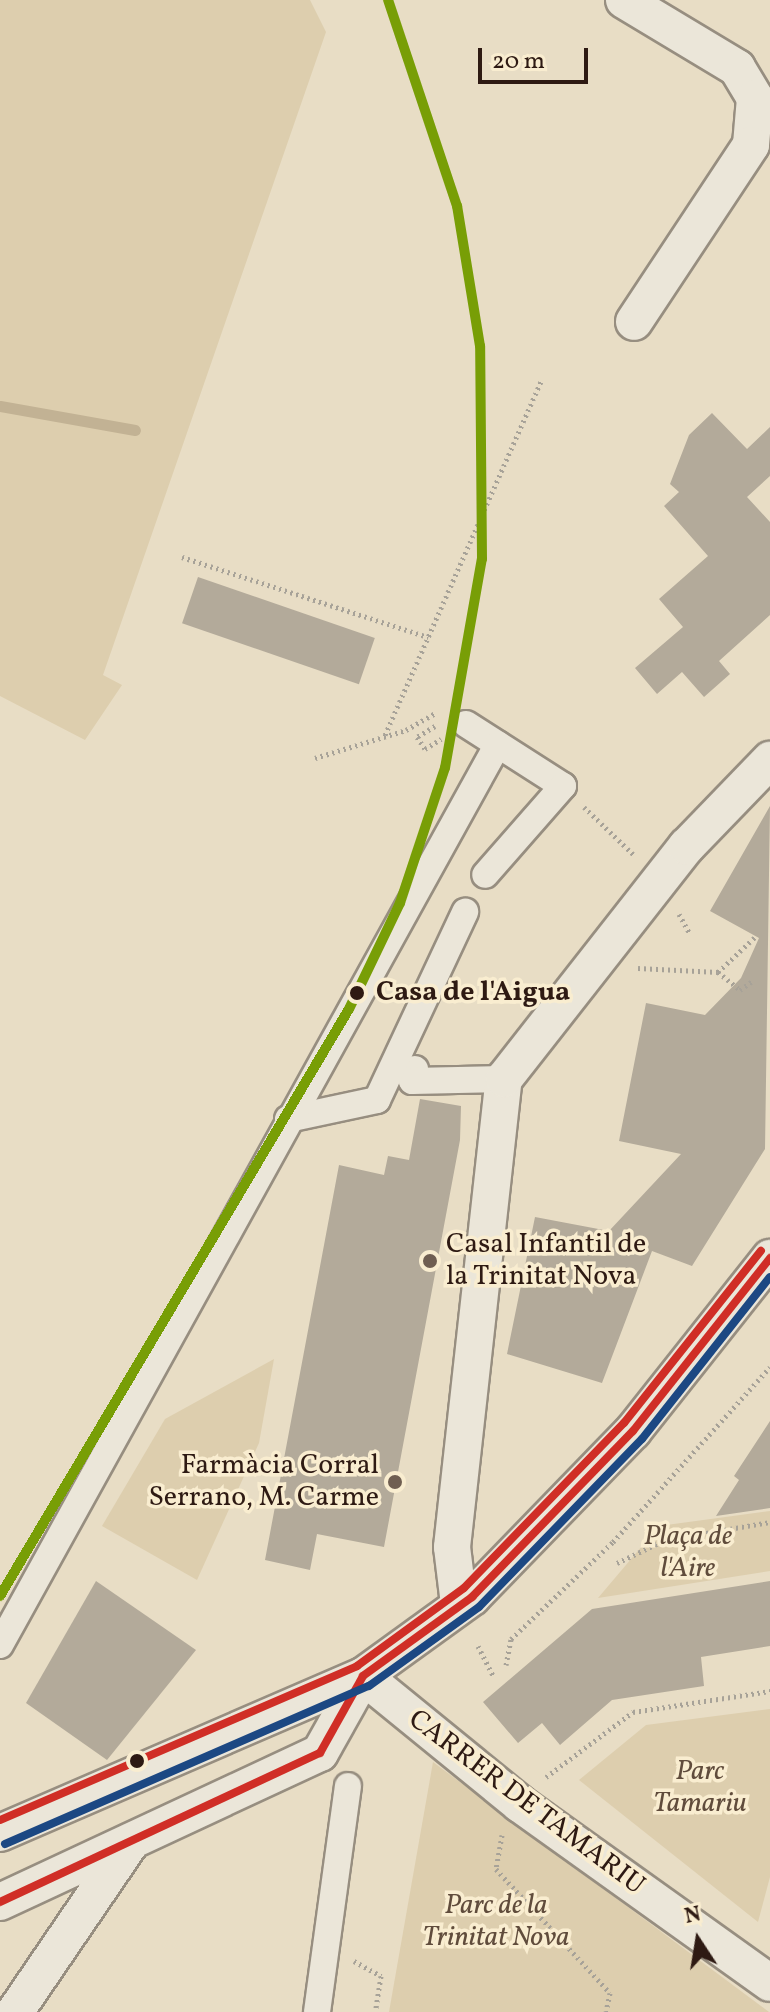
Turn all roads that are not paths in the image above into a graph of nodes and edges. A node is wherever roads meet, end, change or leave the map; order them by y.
1 (624, 0) edge
2 (634, 322) dead end
3 (466, 724) dead end
4 (498, 744) junction
5 (770, 760) edge
6 (485, 875) dead end
7 (465, 912) dead end
8 (434, 1070) dead end
9 (504, 1079) junction
10 (288, 1119) junction
11 (770, 1258) edge
12 (459, 1604) junction
13 (0, 1645) edge
14 (363, 1676) junction
15 (348, 1786) dead end
16 (0, 1833) edge
17 (132, 1841) junction
18 (0, 1902) edge
19 (770, 1983) edge
20 (15, 2012) edge
21 (317, 2012) edge

1 - 2 street
3 - 4 street
4 - 6 street
4 - 10 street
5 - 9 street
7 - 10 street
8 - 9 street
9 - 12 street
10 - 13 street
11 - 12 street
12 - 14 street
14 - 16 street
14 - 17 street
14 - 19 street, CARRER DE TAMARIU
15 - 21 street
17 - 18 street
17 - 20 street

